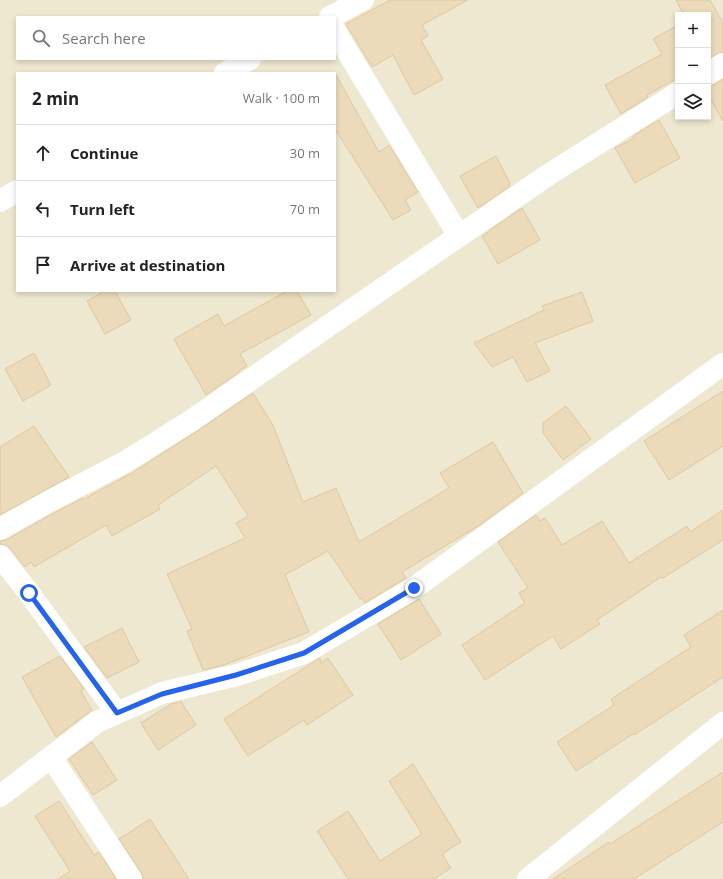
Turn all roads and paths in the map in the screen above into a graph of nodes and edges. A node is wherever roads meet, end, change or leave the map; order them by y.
1 (363, 0) edge
2 (332, 16) edge
3 (336, 33) edge
4 (248, 60) edge
5 (723, 64) edge
6 (227, 72) edge
7 (711, 72) edge
8 (675, 95) edge
9 (16, 192) edge
10 (0, 201) edge
11 (459, 236) junction
12 (723, 364) edge
13 (0, 529) edge
14 (0, 556) edge
15 (117, 713) junction
16 (723, 723) edge
17 (51, 757) junction
18 (0, 796) edge
19 (131, 879) edge
20 (528, 879) edge

1 - 2 street
3 - 11 street
4 - 6 street
5 - 7 street
8 - 11 street
9 - 10 street
11 - 13 street
12 - 15 street
14 - 15 street
15 - 17 street
16 - 20 street
17 - 18 street
17 - 19 street

